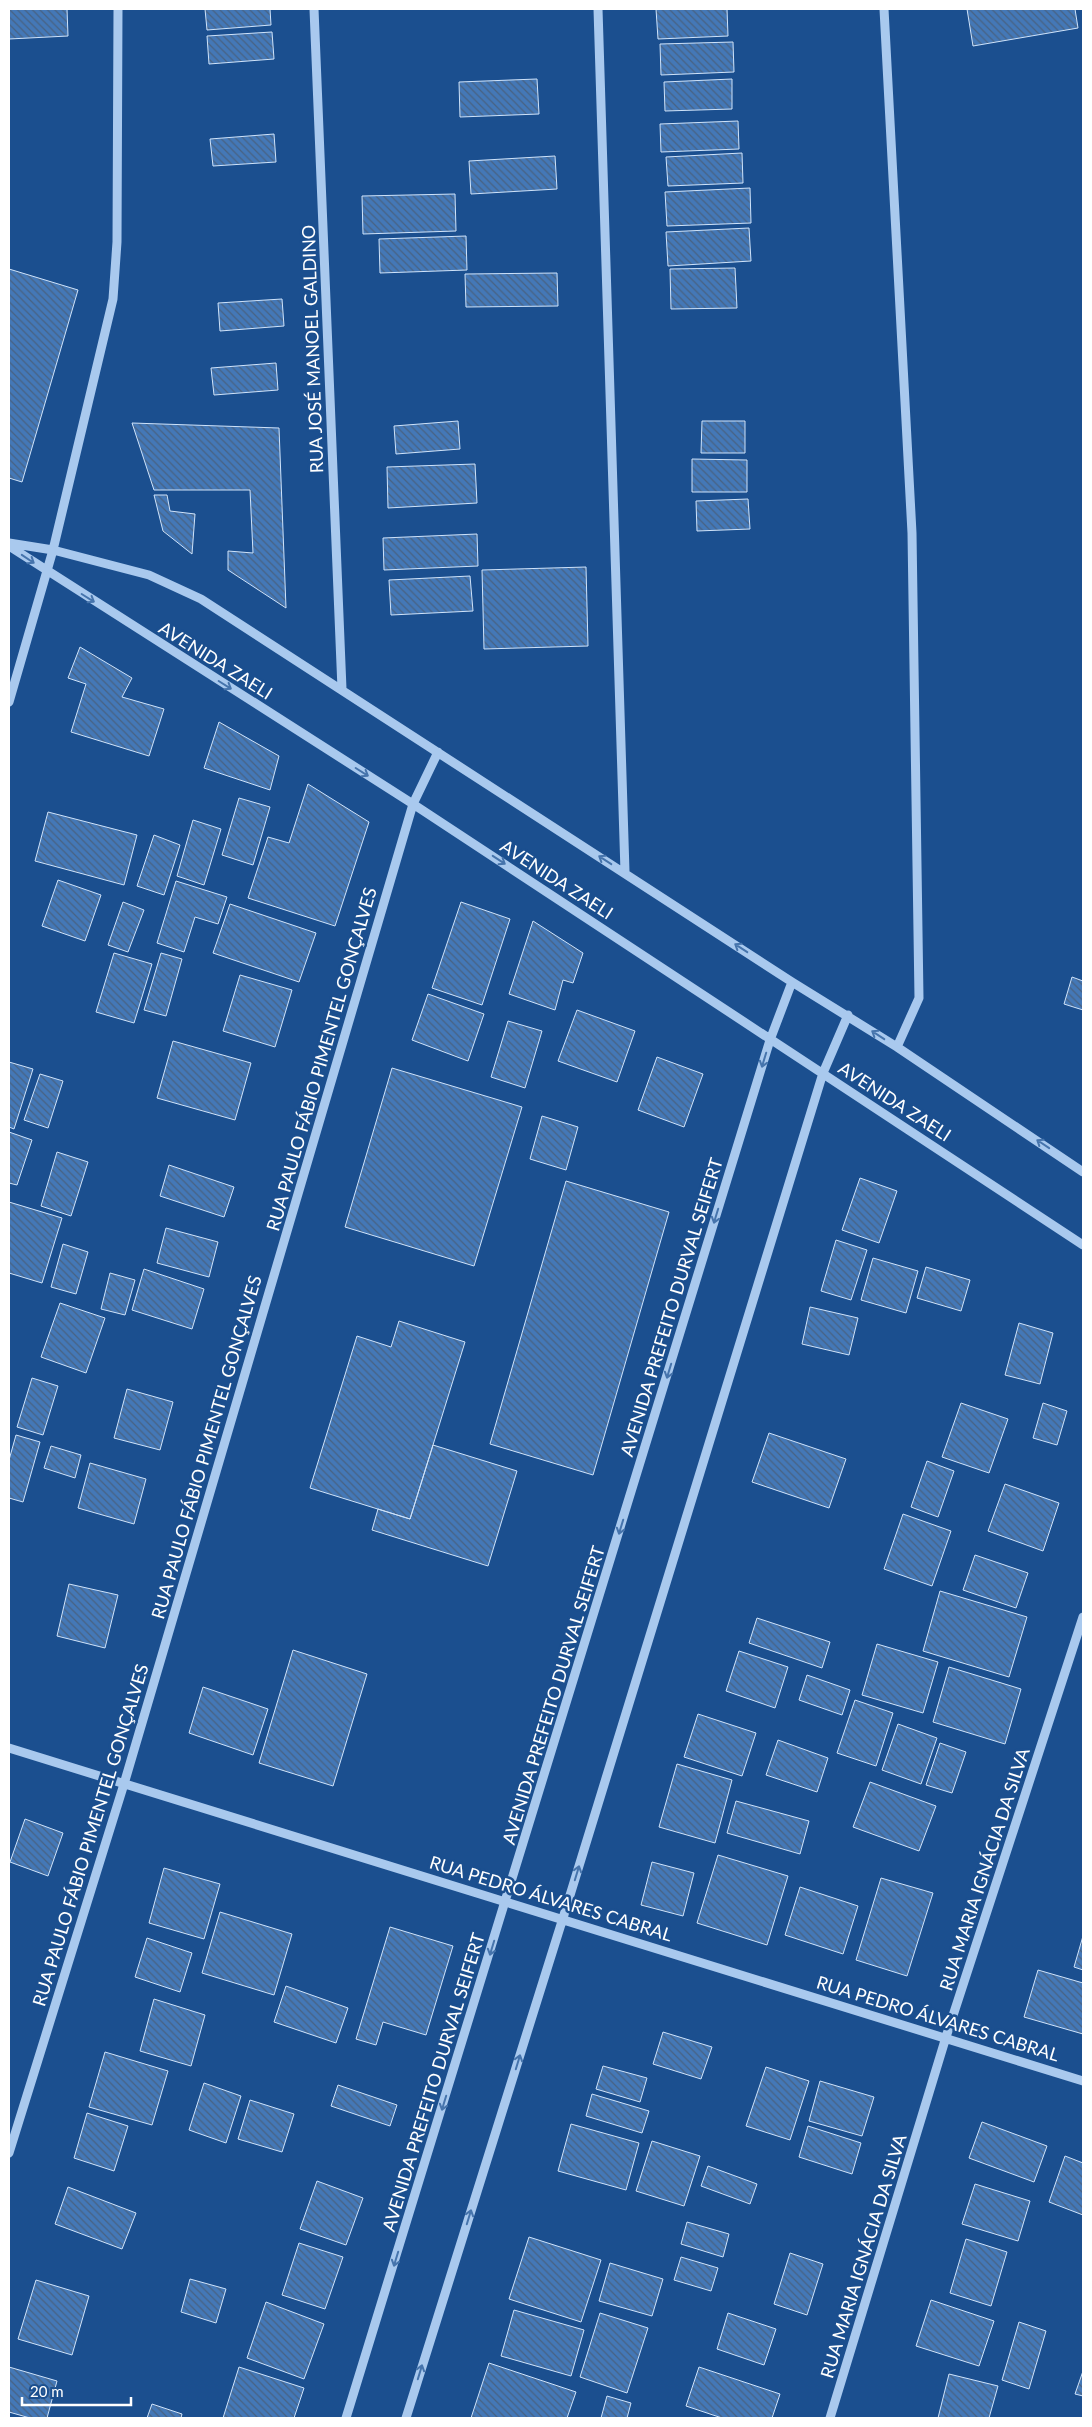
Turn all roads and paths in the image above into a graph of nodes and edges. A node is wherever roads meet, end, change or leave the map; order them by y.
1 (118, 9) edge
2 (314, 9) edge
3 (598, 9) edge
4 (884, 9) edge
5 (9, 545) edge
6 (53, 550) junction
7 (47, 572) junction
8 (342, 688) junction
9 (9, 702) edge
10 (438, 752) junction
11 (413, 804) junction
12 (624, 872) junction
13 (792, 982) junction
14 (848, 1015) junction
15 (770, 1040) junction
16 (897, 1047) junction
17 (823, 1073) junction
18 (1083, 1172) edge
19 (1083, 1245) edge
20 (1083, 1617) edge
21 (9, 1748) edge
22 (124, 1784) junction
23 (506, 1902) junction
24 (563, 1918) junction
25 (946, 2037) junction
26 (1083, 2081) edge
27 (9, 2153) edge
28 (346, 2418) edge
29 (406, 2418) edge
30 (830, 2418) edge

1 - 6 street
2 - 8 street, RUA JOSÉ MANOEL GALDINO
3 - 12 street
4 - 16 street
5 - 6 street, AVENIDA ZAELI
5 -> 7 street, AVENIDA ZAELI
6 - 7 street
6 - 8 street, AVENIDA ZAELI
7 - 9 street
7 -> 11 street, AVENIDA ZAELI
8 - 10 street, AVENIDA ZAELI
10 - 11 street, RUA PAULO FÁBIO PIMENTEL GONÇALVES
12 -> 10 street, AVENIDA ZAELI
11 -> 15 street, AVENIDA ZAELI
11 - 22 street, RUA PAULO FÁBIO PIMENTEL GONÇALVES
13 -> 12 street, AVENIDA ZAELI
13 - 14 street, AVENIDA ZAELI
13 - 15 street, AVENIDA PREFEITO DURVAL SEIFERT
16 -> 14 street, AVENIDA ZAELI
14 - 17 street
15 - 17 street, AVENIDA ZAELI
15 -> 23 street, AVENIDA PREFEITO DURVAL SEIFERT
18 -> 16 street, AVENIDA ZAELI
17 - 19 street, AVENIDA ZAELI
24 -> 17 street
20 - 25 street, RUA MARIA IGNÁCIA DA SILVA
21 - 22 street, RUA PEDRO ÁLVARES CABRAL
22 - 23 street, RUA PEDRO ÁLVARES CABRAL
22 - 27 street, RUA PAULO FÁBIO PIMENTEL GONÇALVES
23 - 24 street, RUA PEDRO ÁLVARES CABRAL
23 -> 28 street, AVENIDA PREFEITO DURVAL SEIFERT
24 - 25 street, RUA PEDRO ÁLVARES CABRAL
29 -> 24 street
25 - 26 street, RUA PEDRO ÁLVARES CABRAL
25 - 30 street, RUA MARIA IGNÁCIA DA SILVA

